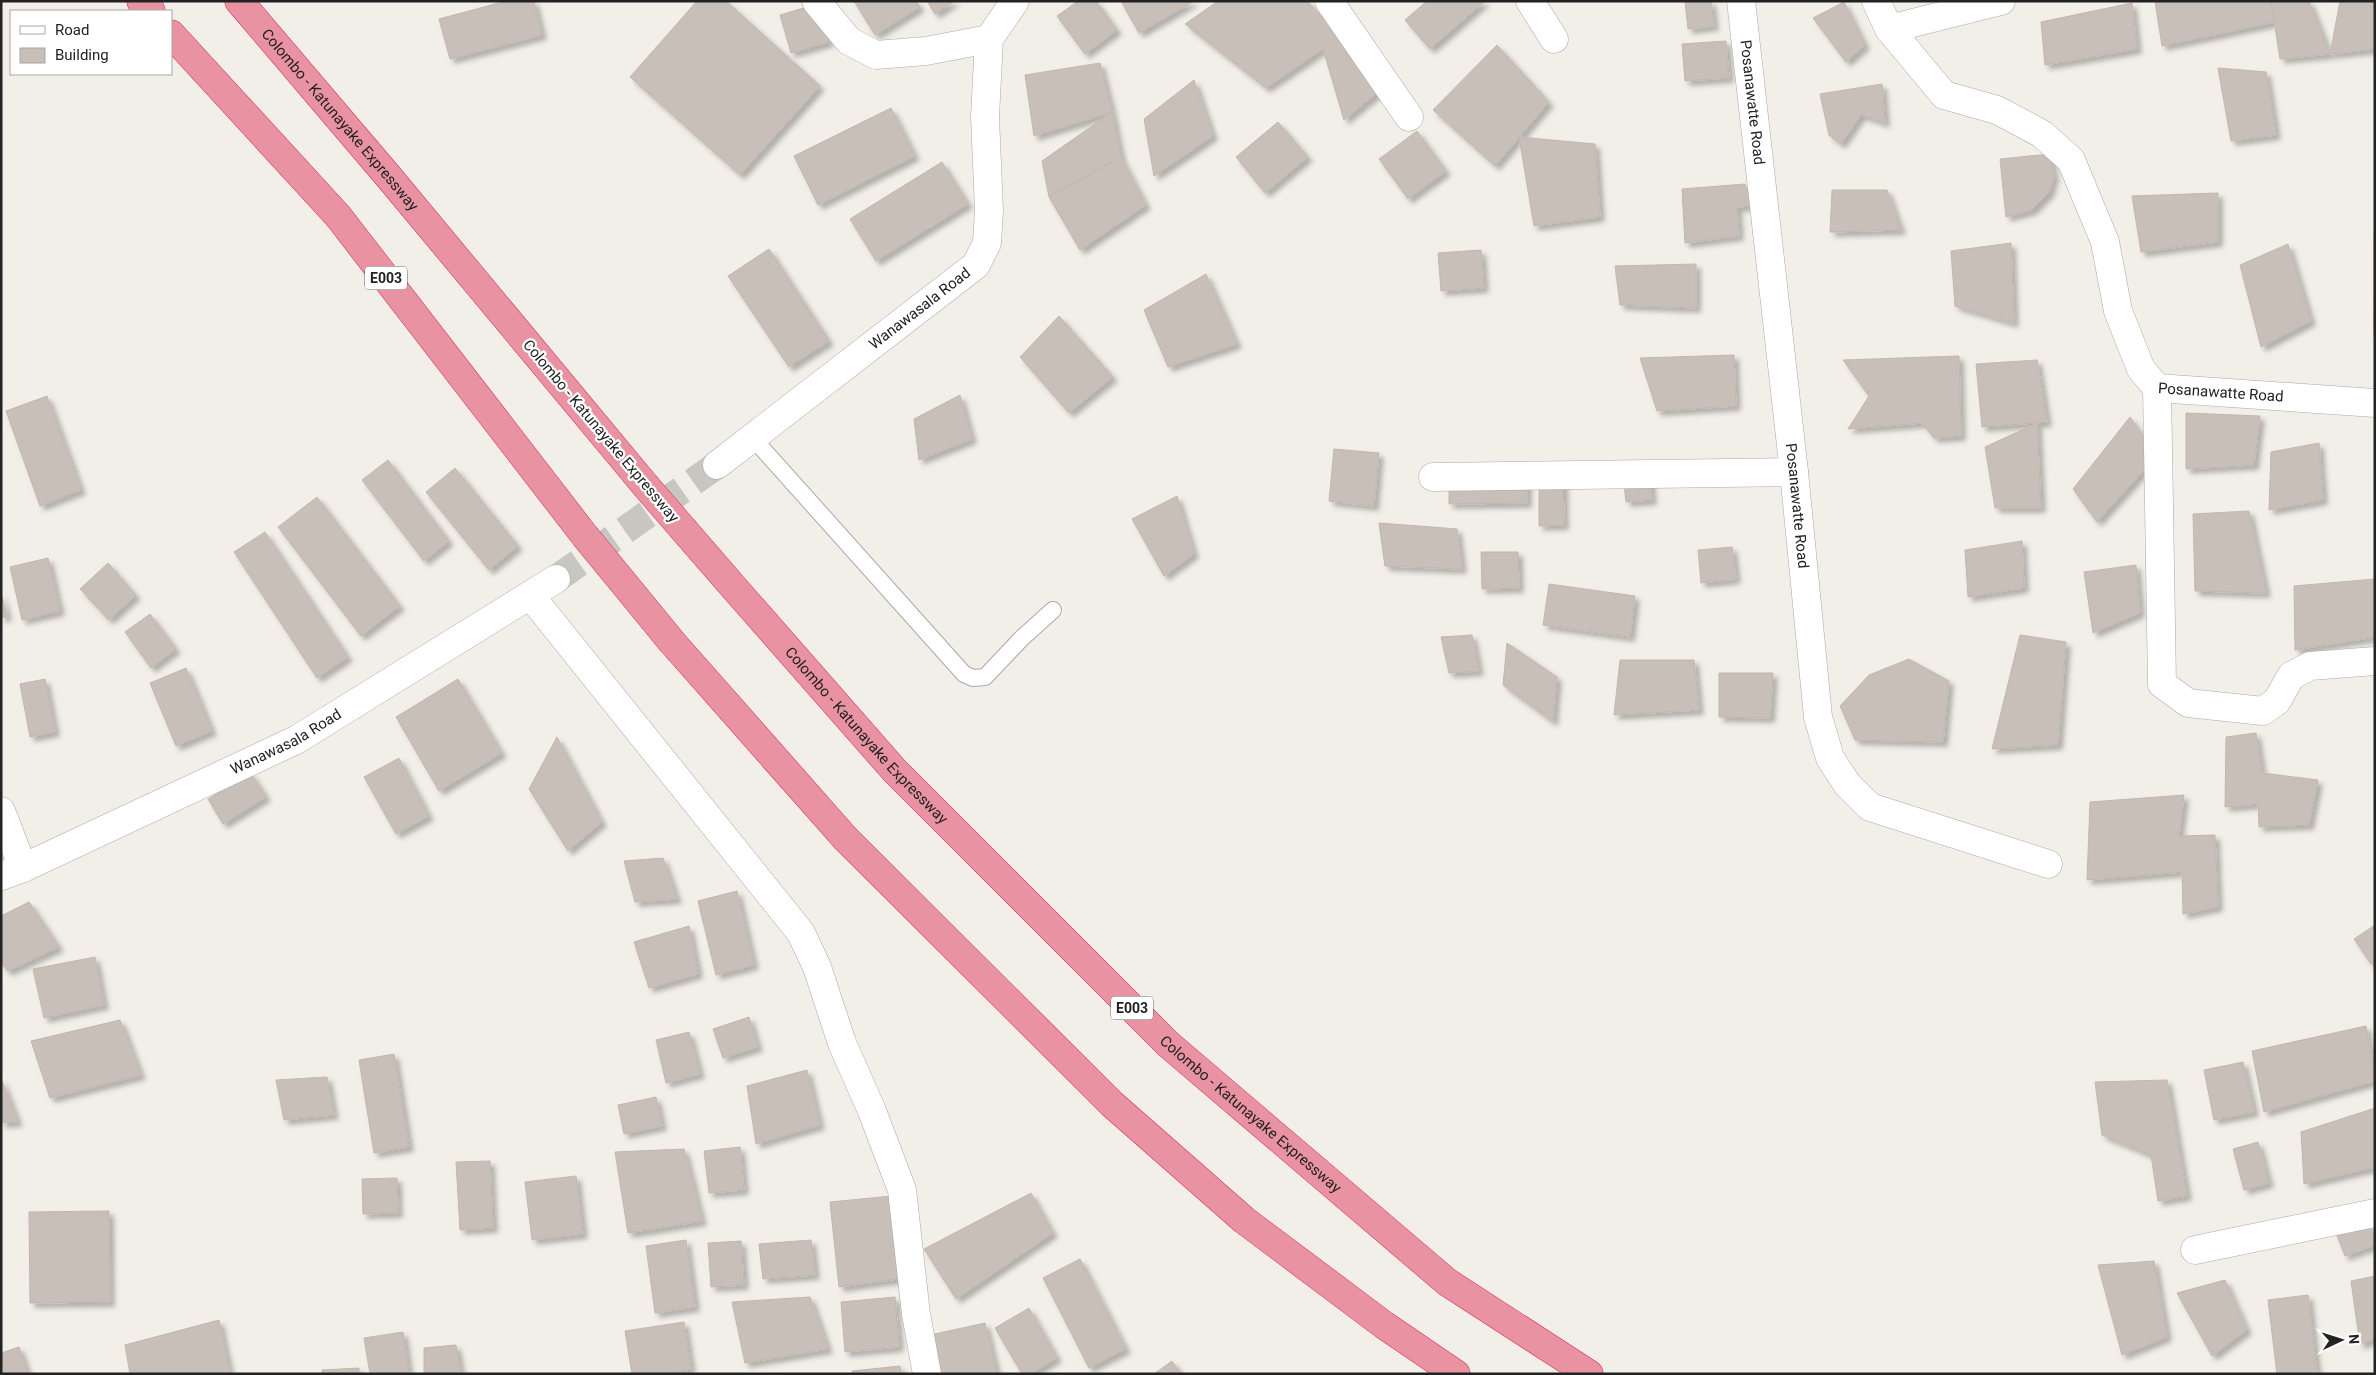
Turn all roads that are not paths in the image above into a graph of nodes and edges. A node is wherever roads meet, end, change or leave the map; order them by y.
1 (141, 1) edge
2 (239, 1) edge
3 (816, 1) edge
4 (1015, 1) edge
5 (1329, 1) edge
6 (1530, 1) edge
7 (1741, 1) edge
8 (1876, 1) edge
9 (2001, 1) edge
10 (150, 10) edge
11 (1889, 29) junction
12 (172, 35) edge
13 (989, 38) junction
14 (1554, 39) dead end
15 (1409, 117) dead end
16 (2157, 388) junction
17 (2375, 403) edge
18 (752, 437) junction
19 (717, 465) tunnel mouth
20 (1794, 472) junction
21 (1433, 477) dead end
22 (556, 579) tunnel mouth
23 (530, 595) junction
24 (1053, 610) dead end
25 (2375, 661) edge
26 (1, 811) edge
27 (2048, 864) dead end
28 (12, 872) edge
29 (2375, 1213) edge
30 (2195, 1250) dead end
31 (927, 1374) edge
32 (1456, 1374) edge
33 (1589, 1374) edge

1 - 10 highway
2 - 33 highway, Colombo - Katunayake Expressway / E003, bridge
3 - 13 street
4 - 13 street
5 - 15 street
6 - 14 street
7 - 20 street, Posanawatte Road
8 - 11 street, Posanawatte Road
9 - 11 street
11 - 16 street, Posanawatte Road
12 - 32 highway, E003, bridge
13 - 18 street, Wanawasala Road
16 - 17 street, Posanawatte Road
16 - 25 street
18 - 19 street, Wanawasala Road
18 - 24 lane
20 - 21 street
20 - 27 street, Posanawatte Road
22 - 23 street, Wanawasala Road
23 - 28 street, Wanawasala Road
23 - 31 street
26 - 28 street
29 - 30 street

